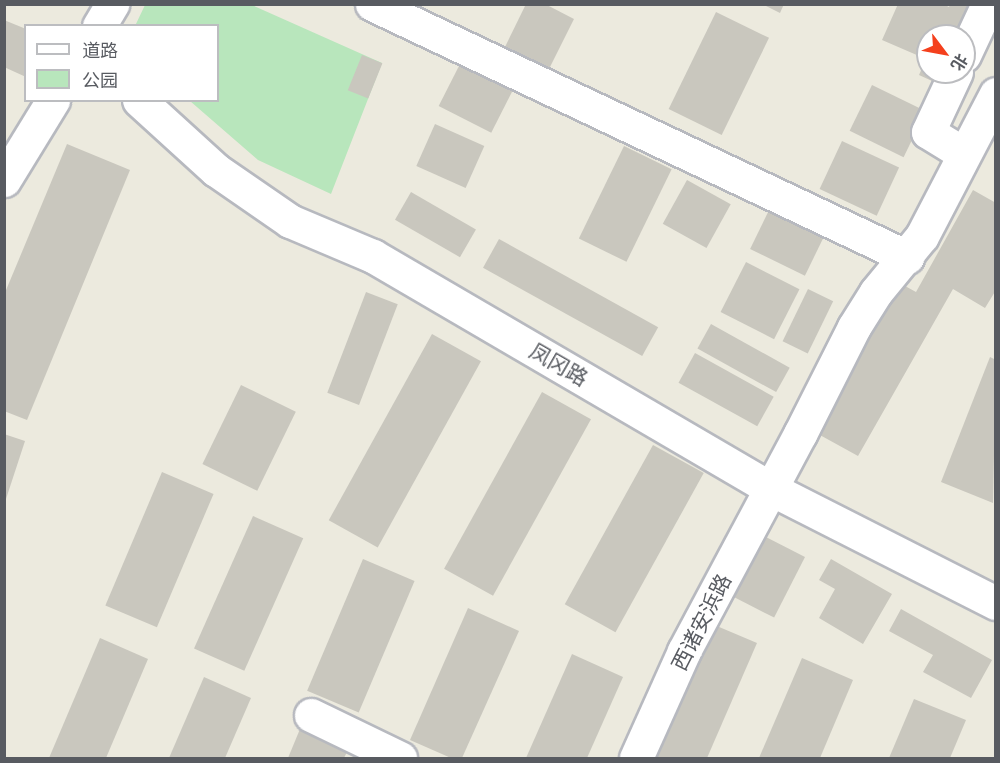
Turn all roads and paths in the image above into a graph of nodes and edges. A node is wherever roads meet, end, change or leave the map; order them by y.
1 (112, 4) edge
2 (372, 4) edge
3 (988, 4) edge
4 (100, 24) edge
5 (976, 30) edge
6 (950, 84) edge
7 (996, 94) edge
8 (52, 102) edge
9 (141, 102) edge
10 (964, 154) junction
11 (4, 180) edge
12 (907, 257) junction
13 (771, 489) junction
14 (996, 603) edge
15 (311, 715) dead end
16 (400, 759) edge
17 (636, 759) edge

1 - 4 street
2 - 12 street
3 - 5 street
6 - 10 street
7 - 10 street, 西诸安浜路
8 - 11 street
9 - 13 street, 凤冈路
10 - 12 street, 西诸安浜路
12 - 13 street, 西诸安浜路
13 - 14 street, 凤冈路
13 - 17 street, 西诸安浜路
15 - 16 street

